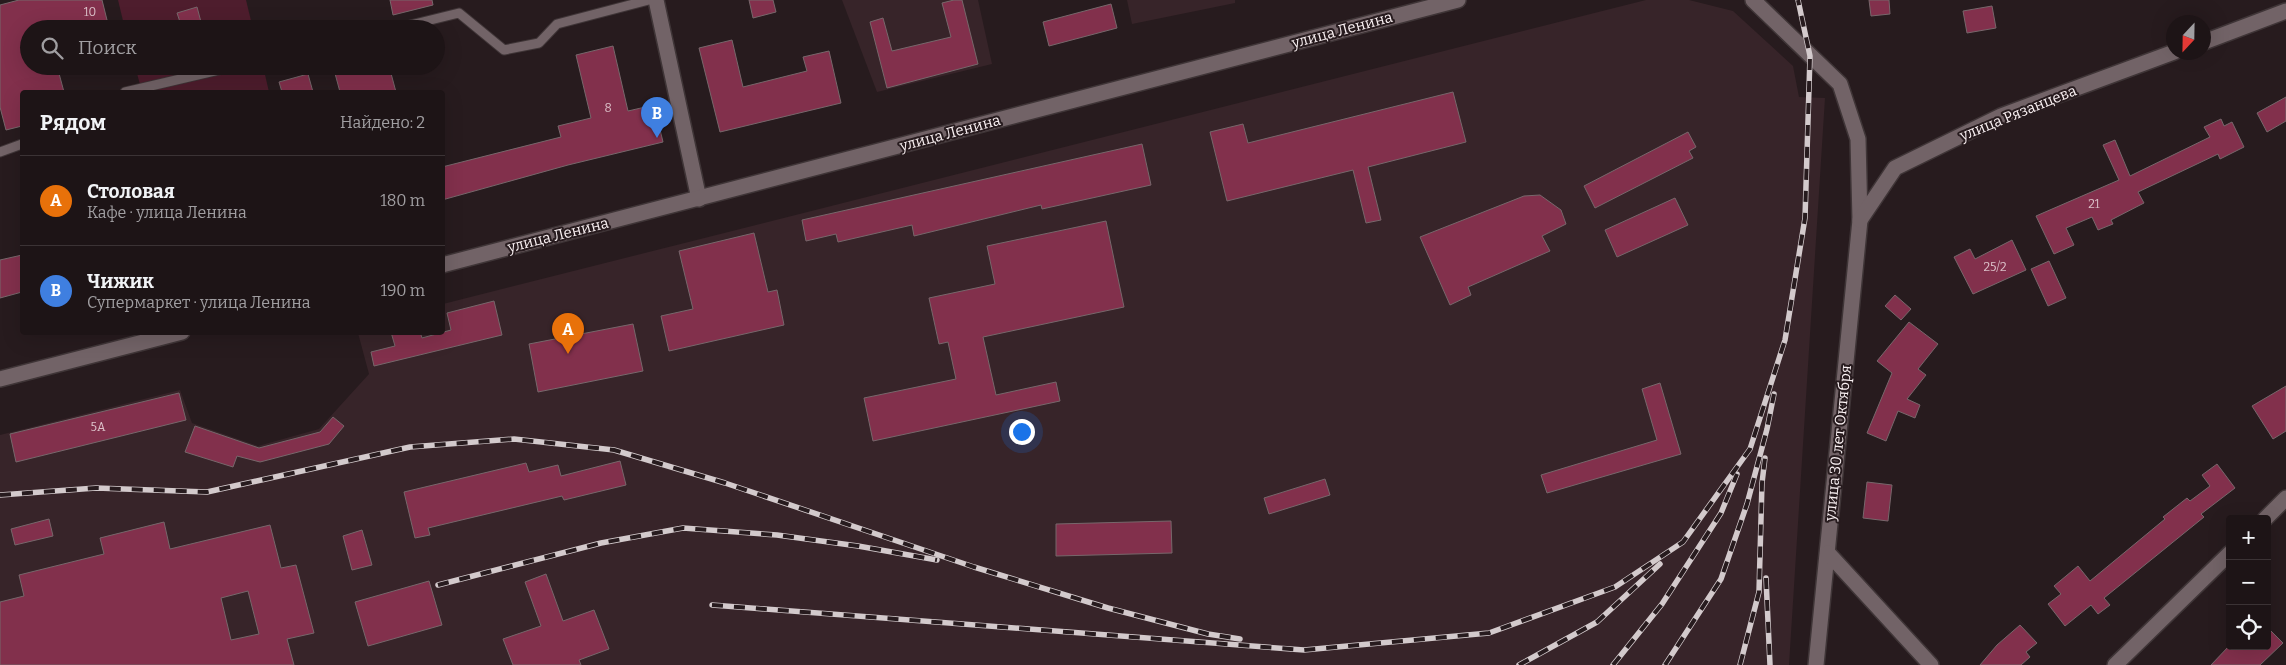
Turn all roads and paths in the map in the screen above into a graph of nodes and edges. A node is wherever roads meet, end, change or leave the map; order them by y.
1 (649, 0) edge
2 (656, 0) edge
3 (1458, 0) edge
4 (1753, 0) edge
5 (2286, 11) edge
6 (431, 20) edge
7 (2211, 39) edge
8 (2166, 55) edge
9 (198, 75) edge
10 (134, 90) edge
11 (20, 145) edge
12 (0, 152) edge
13 (699, 199) junction
14 (1860, 220) junction
15 (445, 264) edge
16 (170, 335) edge
17 (0, 379) edge
18 (2286, 498) edge
19 (2269, 515) edge
20 (1828, 553) junction
21 (2226, 557) edge
22 (1816, 665) edge
23 (1930, 665) edge
24 (2115, 665) edge

1 - 6 lane
2 - 13 street
3 - 13 street, улица Ленина
4 - 14 street
5 - 7 street
8 - 14 street, улица Рязанцева
9 - 10 lane
11 - 12 lane
13 - 15 street, улица Ленина
14 - 20 street, улица 30 лет Октября
16 - 17 street
18 - 19 street
20 - 22 street, улица 30 лет Октября
20 - 23 street
21 - 24 street

